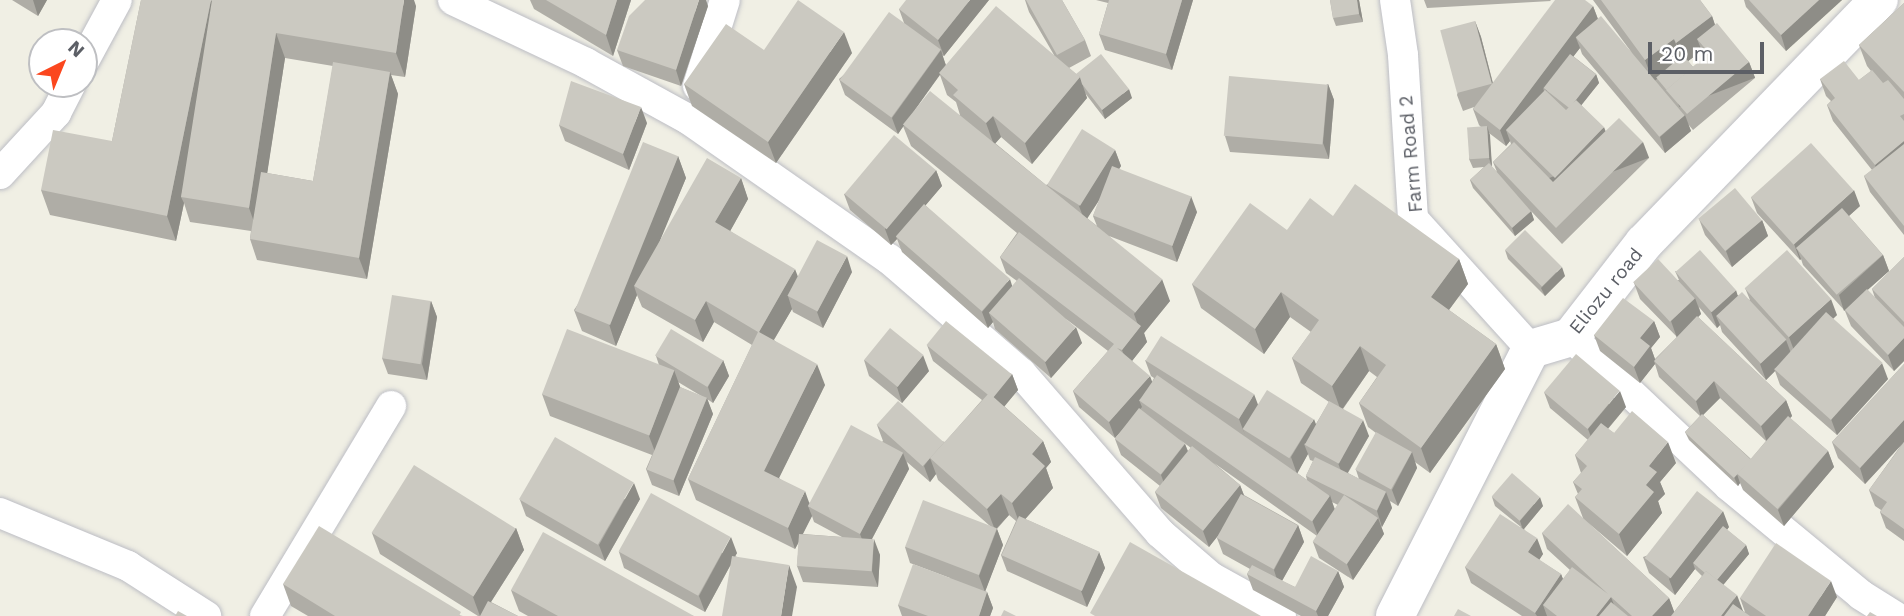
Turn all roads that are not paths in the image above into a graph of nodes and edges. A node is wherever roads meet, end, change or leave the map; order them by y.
1 (117, 0) edge
2 (453, 0) edge
3 (725, 0) edge
4 (1395, 0) edge
5 (1879, 0) edge
6 (98, 35) edge
7 (64, 98) edge
8 (688, 119) junction
9 (0, 174) edge
10 (1571, 337) junction
11 (1531, 349) junction
12 (391, 406) dead end
13 (0, 513) edge
14 (206, 616) edge
15 (265, 616) edge
16 (1281, 616) edge
17 (1395, 616) edge
18 (1895, 616) edge

1 - 6 street
2 - 8 street
3 - 8 street
4 - 11 street, Farm Road 2
5 - 10 street, Eliozu road
7 - 9 street
8 - 16 street
10 - 11 street, Eliozu road
10 - 18 street
11 - 17 street
12 - 15 street
13 - 14 street

